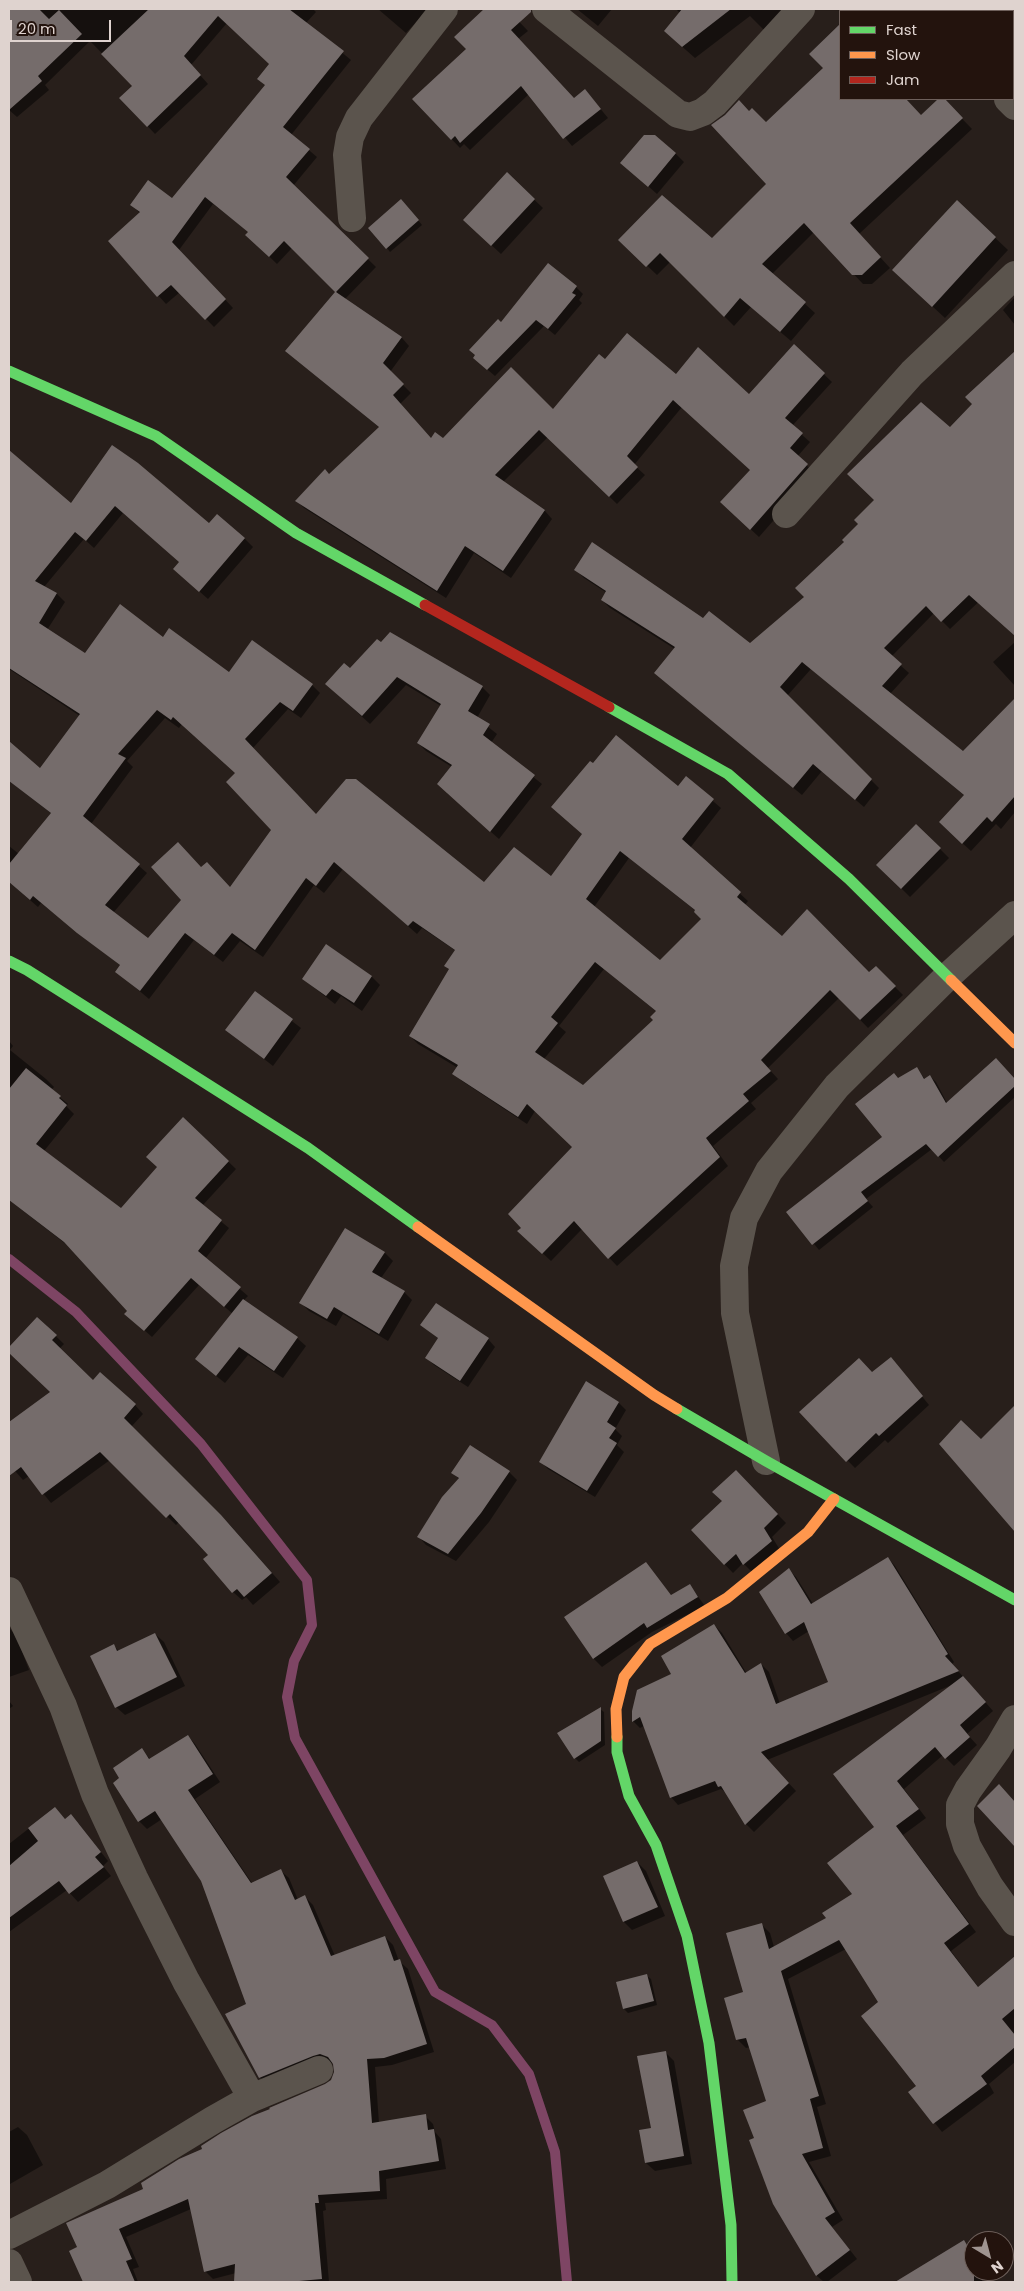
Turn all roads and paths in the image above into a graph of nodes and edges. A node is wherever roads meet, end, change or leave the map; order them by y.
1 (444, 9) edge
2 (546, 9) edge
3 (801, 9) edge
4 (352, 218) dead end
5 (1015, 275) edge
6 (9, 372) edge
7 (786, 514) dead end
8 (1015, 915) edge
9 (9, 961) edge
10 (947, 978) junction
11 (1015, 1043) edge
12 (766, 1461) junction
13 (834, 1499) junction
14 (9, 1591) edge
15 (1015, 1600) edge
16 (1015, 1719) edge
17 (1015, 1922) edge
18 (319, 2070) dead end
19 (252, 2098) junction
20 (9, 2235) edge
21 (9, 2263) edge
22 (18, 2282) edge
23 (732, 2282) edge

1 - 4 street
2 - 3 street
5 - 7 street
6 - 10 street
8 - 10 street
9 - 12 street
10 - 11 street
10 - 12 street
12 - 13 street
13 - 15 street
13 - 23 street
14 - 19 street
16 - 17 street
18 - 19 street
19 - 20 street
21 - 22 street

